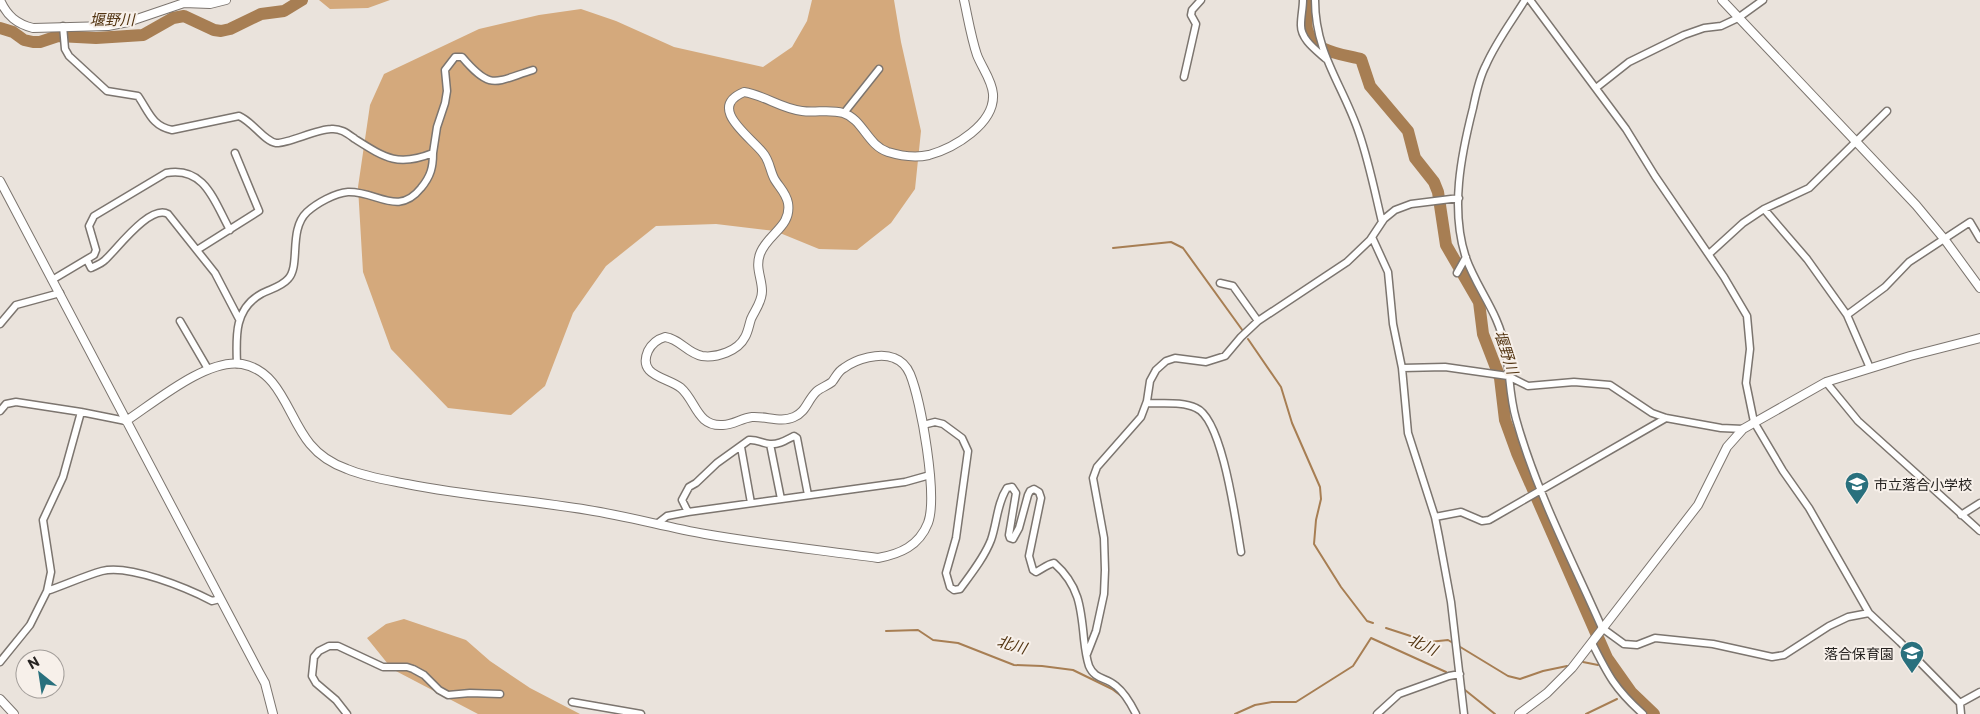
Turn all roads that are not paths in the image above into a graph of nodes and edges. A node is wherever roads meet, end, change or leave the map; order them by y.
1 (0, 0) edge
2 (226, 0) edge
3 (964, 0) edge
4 (1201, 0) edge
5 (1303, 0) edge
6 (1314, 0) edge
7 (1525, 0) edge
8 (1530, 0) edge
9 (1722, 0) edge
10 (1762, 0) edge
11 (171, 3) edge
12 (1314, 14) junction
13 (1738, 18) junction
14 (1301, 25) junction
15 (63, 28) junction
16 (1326, 58) junction
17 (879, 69) dead end
18 (533, 70) dead end
19 (1184, 77) dead end
20 (1596, 88) junction
21 (1887, 111) dead end
22 (844, 113) junction
23 (1855, 142) junction
24 (235, 153) dead end
25 (433, 153) junction
26 (0, 181) edge
27 (1459, 198) junction
28 (1764, 209) junction
29 (1382, 222) junction
30 (230, 230) junction
31 (1372, 237) junction
32 (1980, 239) edge
33 (1945, 240) junction
34 (198, 250) junction
35 (1709, 254) junction
36 (1466, 257) junction
37 (87, 260) junction
38 (1457, 274) dead end
39 (52, 280) junction
40 (1220, 283) dead end
41 (1980, 288) edge
42 (60, 293) junction
43 (1847, 316) junction
44 (239, 319) junction
45 (180, 321) dead end
46 (1258, 321) junction
47 (0, 324) edge
48 (1980, 338) edge
49 (237, 364) junction
50 (1402, 368) junction
51 (1870, 368) junction
52 (208, 369) junction
53 (1508, 376) junction
54 (1826, 382) junction
55 (1147, 403) junction
56 (0, 411) edge
57 (81, 412) junction
58 (1666, 418) junction
59 (126, 421) junction
60 (1754, 422) junction
61 (923, 425) junction
62 (1743, 428) junction
63 (770, 444) junction
64 (741, 447) junction
65 (930, 475) junction
66 (1540, 489) junction
67 (808, 495) junction
68 (781, 499) junction
69 (751, 503) junction
70 (1980, 504) edge
71 (688, 512) junction
72 (1961, 515) junction
73 (1435, 517) junction
74 (658, 523) junction
75 (1980, 532) edge
76 (1241, 552) dead end
77 (47, 591) junction
78 (220, 599) junction
79 (1868, 613) junction
80 (1602, 630) junction
81 (1592, 642) junction
82 (1086, 656) junction
83 (0, 662) edge
84 (1460, 674) junction
85 (1980, 692) edge
86 (500, 694) dead end
87 (0, 699) edge
88 (572, 702) dead end
89 (1960, 703) junction
90 (14, 714) edge
91 (272, 714) edge
92 (347, 714) edge
93 (641, 714) edge
94 (1136, 714) edge
95 (1376, 714) edge
96 (1464, 714) edge
97 (1519, 714) edge
98 (1643, 714) edge
99 (1961, 714) edge

1 - 15 street
2 - 11 street
3 - 22 street
4 - 19 street
5 - 14 street
6 - 12 street
7 - 27 street
8 - 20 street
9 - 13 street
10 - 13 street
11 - 15 street
12 - 14 street
12 - 16 street
13 - 20 street
13 - 23 street
14 - 16 street
15 - 25 street
16 - 29 street
17 - 22 street
18 - 25 street
20 - 35 street
21 - 23 street
22 - 61 street
23 - 28 street
23 - 33 street
24 - 30 street
25 - 44 street
26 - 39 street
27 - 29 street
27 - 36 street
28 - 35 street
28 - 43 street
29 - 31 street
30 - 34 street
30 - 37 street
31 - 46 street
31 - 50 street
32 - 33 street
33 - 41 street
33 - 43 street
34 - 37 street
34 - 44 street
35 - 60 street
36 - 38 street
36 - 53 street
37 - 39 street
39 - 42 street
40 - 46 street
42 - 47 street
42 - 59 street
43 - 51 street
44 - 49 street
45 - 52 street
46 - 55 street
48 - 51 street
49 - 52 street
49 - 74 street
50 - 53 street
50 - 73 street
51 - 54 street
52 - 59 street
53 - 58 street
53 - 66 street
54 - 60 street
54 - 72 street
55 - 76 street
55 - 82 street
56 - 57 street
57 - 59 street
57 - 77 street
58 - 62 street
58 - 66 street
59 - 78 street
60 - 62 street
60 - 79 street
61 - 65 street
61 - 82 street
62 - 80 street
63 - 64 street
63 - 67 street
63 - 68 street
64 - 69 street
64 - 71 street
65 - 67 street
65 - 74 street
66 - 73 street
66 - 80 street
67 - 68 street
68 - 69 street
69 - 71 street
70 - 72 street
71 - 74 street
72 - 75 street
73 - 84 street
77 - 78 street
77 - 83 street
78 - 91 street
79 - 80 street
79 - 89 street
80 - 81 street
81 - 97 street
81 - 98 street
82 - 94 street
84 - 95 street
84 - 96 street
85 - 89 street
86 - 92 street
87 - 90 street
88 - 93 street
89 - 99 street

